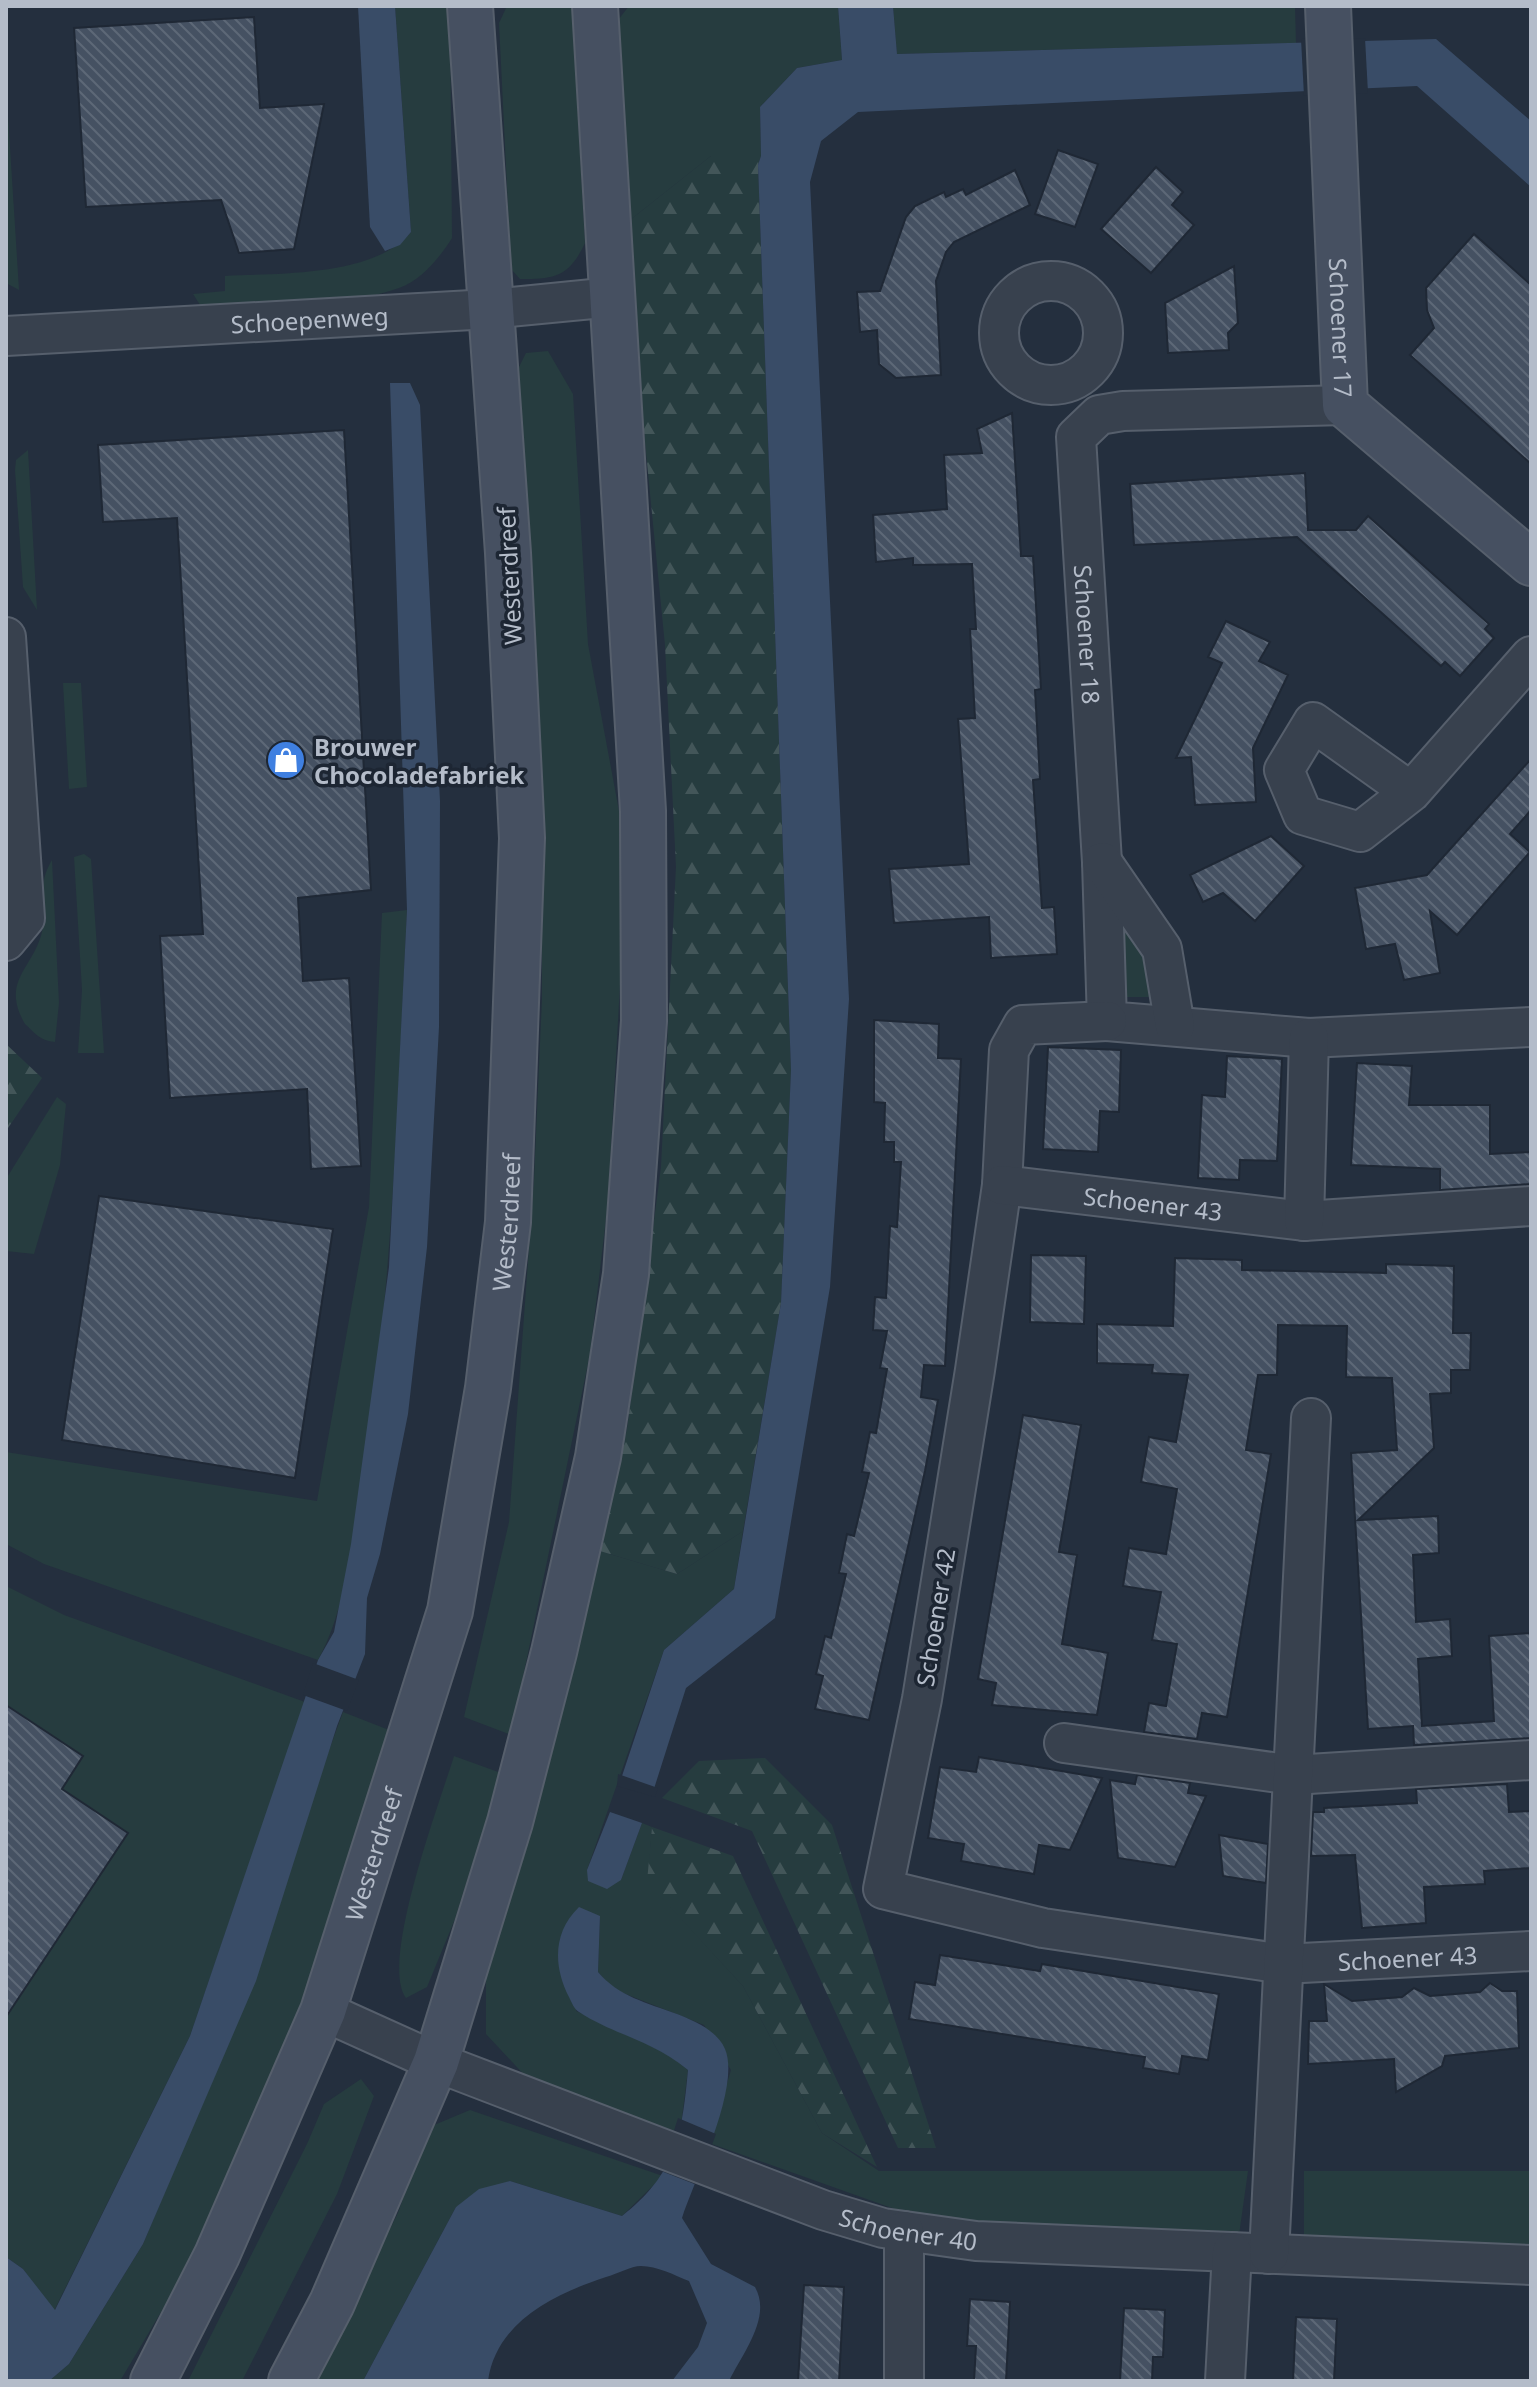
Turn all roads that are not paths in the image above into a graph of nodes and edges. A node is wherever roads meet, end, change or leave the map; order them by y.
1 (470, 6) edge
2 (595, 6) edge
3 (1329, 16) edge
4 (613, 297) junction
5 (490, 309) junction
6 (6, 336) edge
7 (1083, 376) dead end
8 (1345, 405) junction
9 (1099, 415) junction
10 (1531, 563) edge
11 (6, 637) edge
12 (1531, 656) edge
13 (1411, 792) dead end
14 (1102, 862) junction
15 (6, 941) edge
16 (1107, 1021) junction
17 (1175, 1026) junction
18 (1531, 1027) edge
19 (1309, 1038) junction
20 (1002, 1185) junction
21 (1531, 1206) edge
22 (1304, 1221) junction
23 (1311, 1418) dead end
24 (1064, 1743) dead end
25 (1531, 1760) edge
26 (1293, 1775) junction
27 (1531, 1951) edge
28 (1283, 1964) junction
29 (323, 2011) junction
30 (436, 2062) junction
31 (904, 2231) junction
32 (1250, 2253) junction
33 (1531, 2265) edge
34 (153, 2381) edge
35 (291, 2381) edge
36 (904, 2381) edge
37 (1225, 2381) edge

1 - 5 main road, Westerdreef
2 - 4 main road
3 - 8 main road, Schoener 17
4 - 5 street, Schoepenweg
4 - 30 main road
5 - 6 street, Schoepenweg
5 - 29 main road, Westerdreef
7 - 9 street
8 - 9 street
8 - 10 main road, Schoener 17
9 - 14 street, Schoener 18
11 - 15 street
12 - 13 street
14 - 16 street, Schoener 18
14 - 17 street
16 - 17 street
16 - 20 street, Schoener 42
17 - 19 street
18 - 19 street
19 - 22 street
20 - 22 street, Schoener 43
20 - 28 street, Schoener 42
21 - 22 street, Schoener 43
23 - 26 street
24 - 26 street
25 - 26 street
26 - 28 street
27 - 28 street, Schoener 43
28 - 32 street
29 - 30 street, Schoener 40
29 - 34 main road, Westerdreef
30 - 31 street, Schoener 40
30 - 35 main road
31 - 32 street, Schoener 40
31 - 36 street
32 - 33 street, Schoener 40
32 - 37 street

